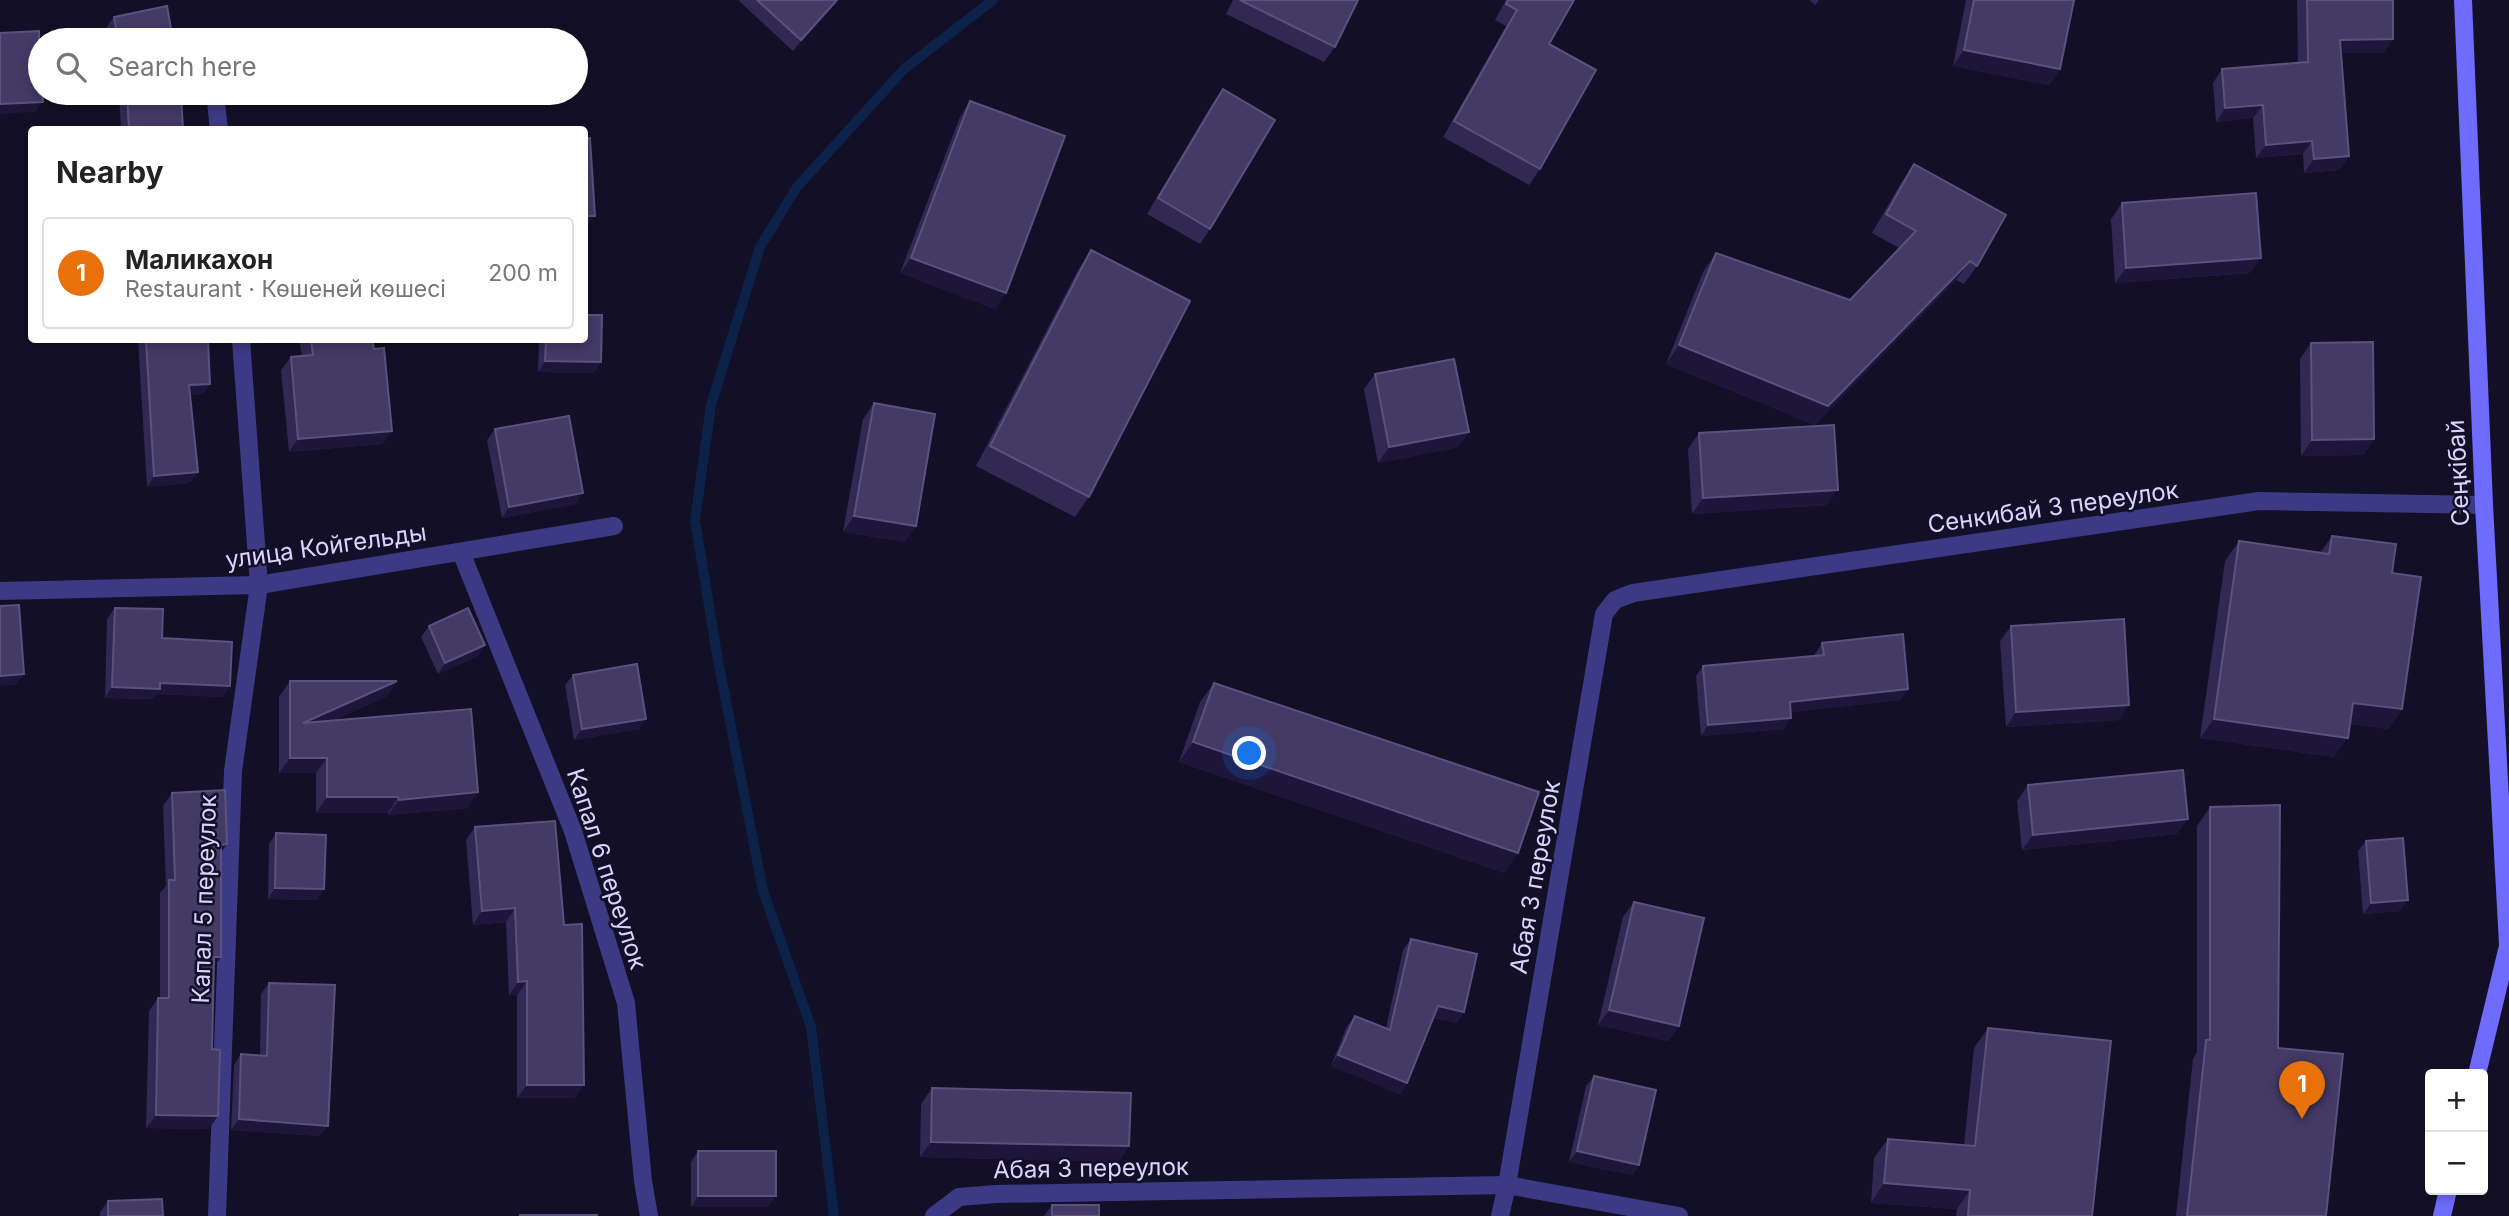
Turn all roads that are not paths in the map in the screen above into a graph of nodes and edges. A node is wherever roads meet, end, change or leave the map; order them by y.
1 (2463, 0) edge
2 (216, 105) edge
3 (219, 126) edge
4 (241, 343) edge
5 (2484, 505) junction
6 (614, 526) dead end
7 (461, 552) junction
8 (259, 585) junction
9 (0, 591) edge
10 (1633, 593) joint
11 (2509, 943) edge
12 (2478, 1069) edge
13 (1507, 1185) junction
14 (2447, 1195) edge
15 (217, 1216) edge
16 (649, 1216) edge
17 (934, 1216) edge
18 (1500, 1216) edge
19 (1679, 1216) edge
20 (2442, 1216) edge

1 - 5 street, Сеңкібай
2 - 3 street
4 - 8 street, Капал 5 переулок
5 - 10 street, Сенкибай 3 переулок
5 - 11 street, Сеңкібай
6 - 7 street, улица Койгельды
7 - 8 street, улица Койгельды
7 - 16 street, Капал 6 переулок
8 - 9 street, улица Койгельды
8 - 15 street, Капал 5 переулок
10 - 13 street, Абая 3 переулок
11 - 12 street, Сеңкібай
13 - 17 street, Абая 3 переулок
13 - 18 street, Абая 3 переулок
13 - 19 street, Абая 3 переулок
14 - 20 street

